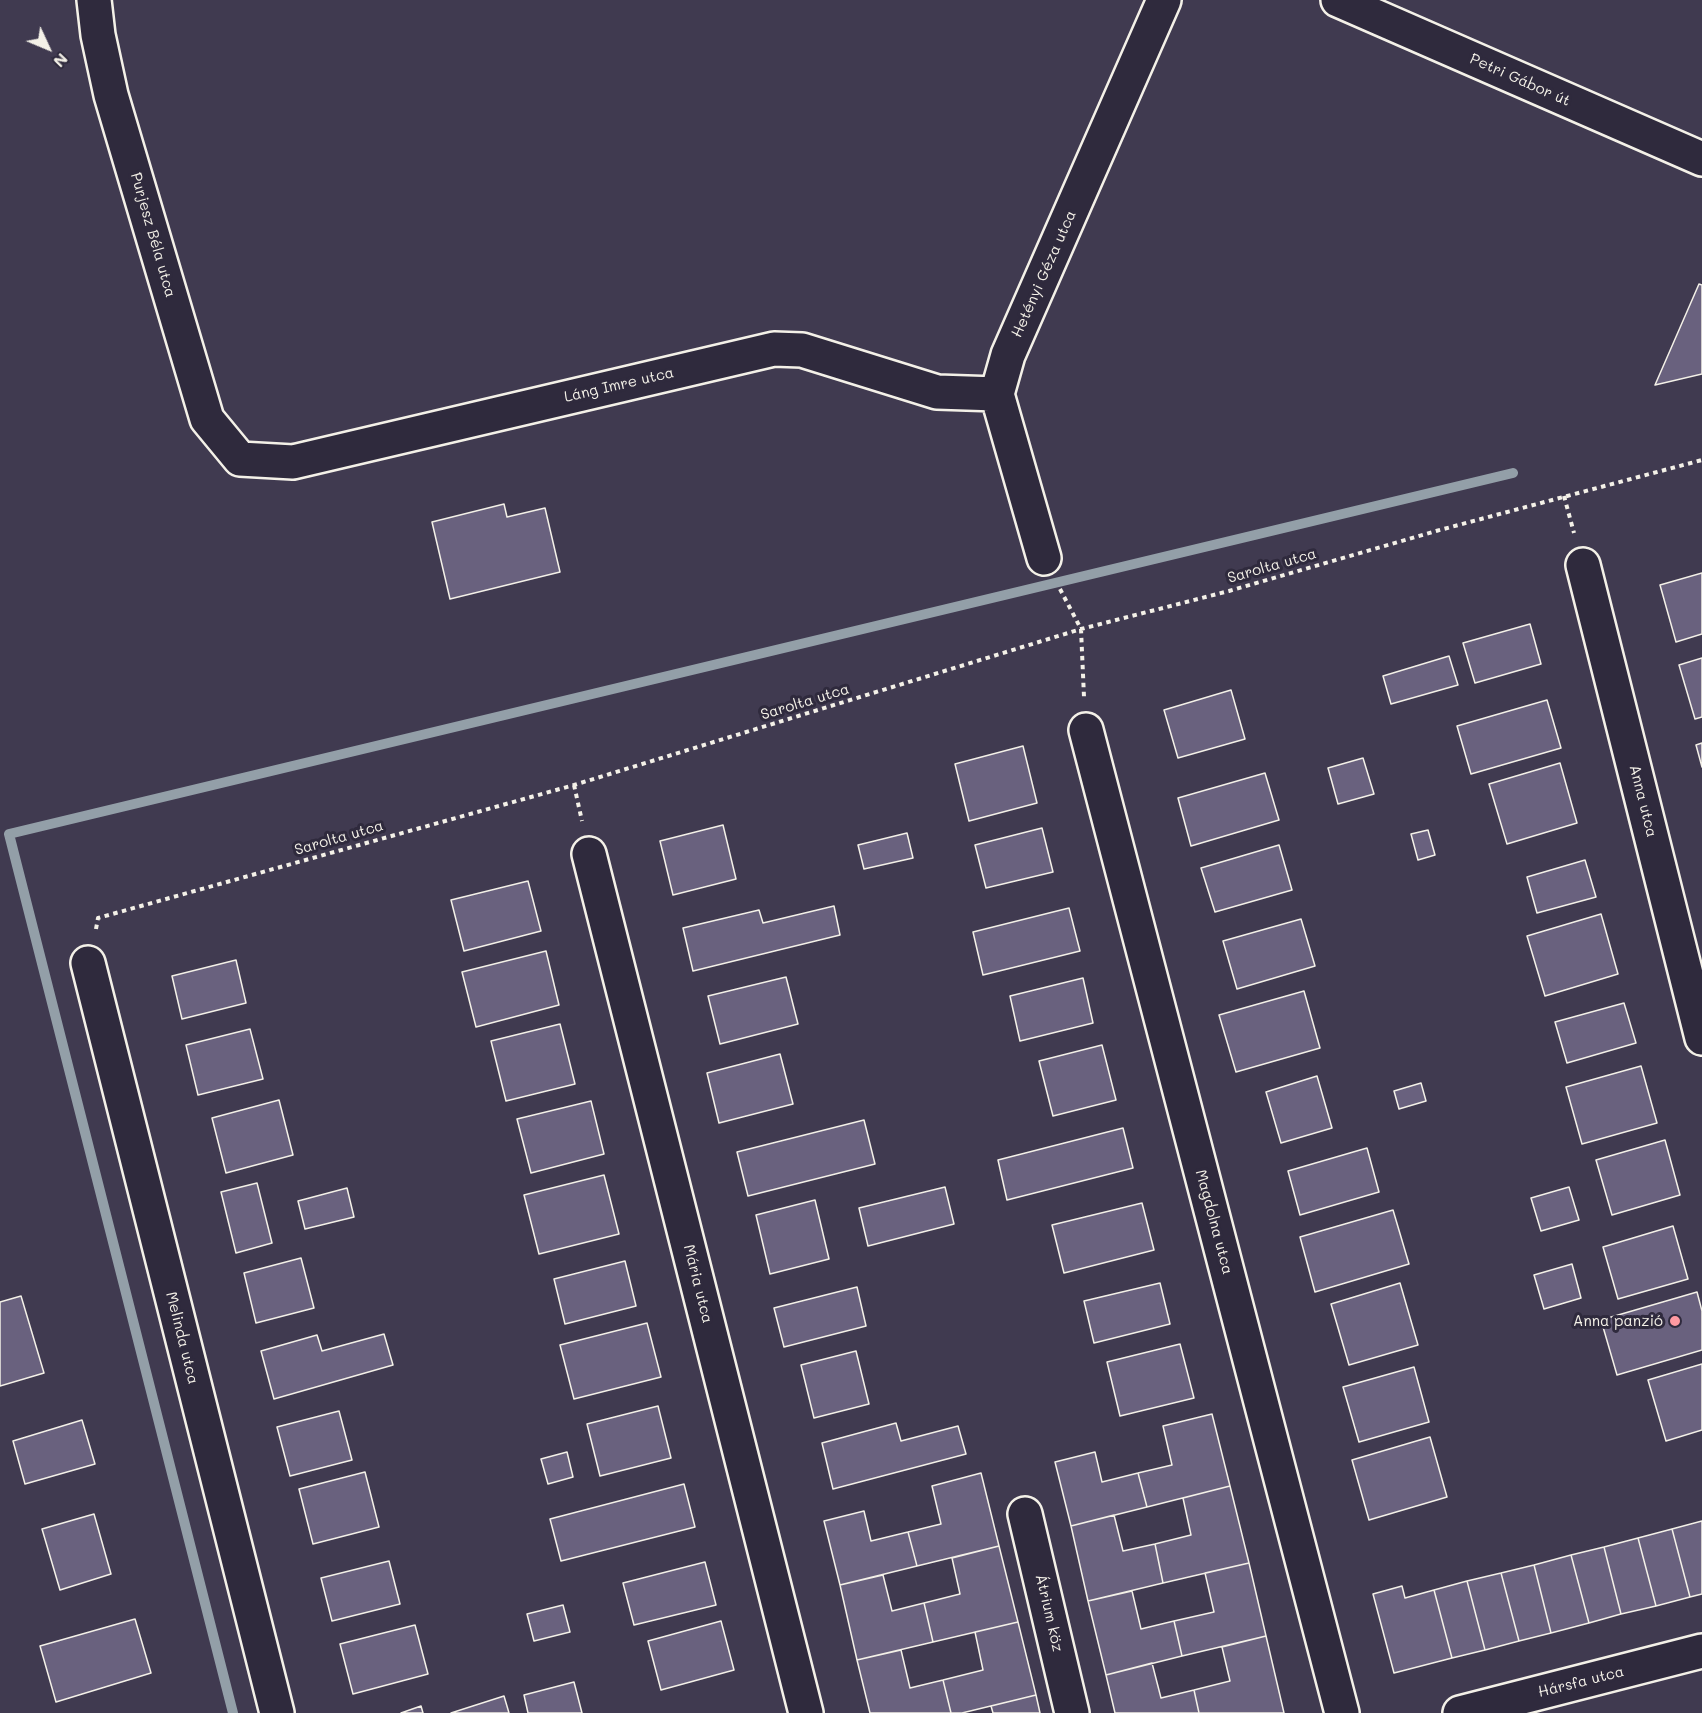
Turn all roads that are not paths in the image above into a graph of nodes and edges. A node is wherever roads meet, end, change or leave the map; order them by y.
1 (94, 0) edge
2 (1164, 0) edge
3 (1338, 0) edge
4 (1702, 159) edge
5 (997, 394) junction
6 (240, 459) joint
7 (1044, 558) road end
8 (1583, 565) dead end
9 (1086, 730) road end
10 (589, 854) dead end
11 (87, 963) road end
12 (1702, 1038) edge
13 (1025, 1514) dead end
14 (1702, 1651) edge
15 (277, 1713) edge
16 (806, 1713) edge
17 (1072, 1713) edge
18 (1342, 1713) edge
19 (1461, 1713) edge

1 - 6 street, Purjesz Béla utca
2 - 5 street, Hetényi Géza utca
3 - 4 street, Petri Gábor út
5 - 6 street, Láng Imre utca
5 - 7 street
8 - 12 street, Anna utca
9 - 18 street, Magdolna utca
10 - 16 street, Mária utca
11 - 15 street, Melinda utca
13 - 17 street, Átrium köz
14 - 19 street, Hársfa utca

